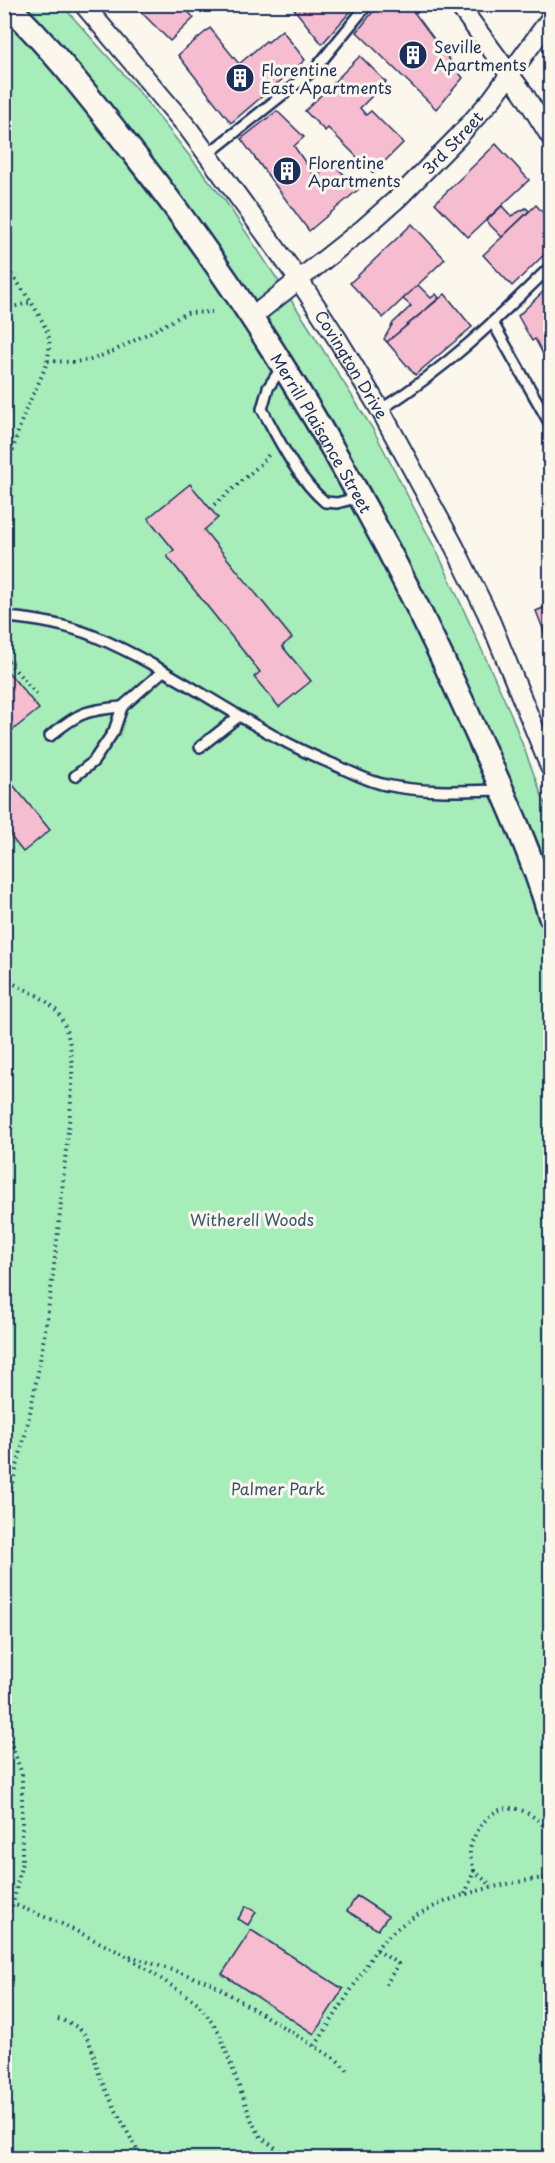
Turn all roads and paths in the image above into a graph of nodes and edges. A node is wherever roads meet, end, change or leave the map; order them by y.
1 (6, 4) edge
2 (83, 4) edge
3 (368, 4) edge
4 (458, 4) edge
5 (550, 19) edge
6 (510, 75) junction
7 (550, 136) edge
8 (208, 154) junction
9 (4, 265) edge
10 (550, 267) edge
11 (299, 280) junction
12 (29, 303) junction
13 (4, 309) edge
14 (212, 312) dead end
15 (252, 317) junction
16 (493, 323) junction
17 (48, 361) junction
18 (283, 365) junction
19 (380, 410) junction
20 (550, 424) edge
21 (279, 440) junction
22 (4, 478) edge
23 (361, 497) junction
24 (210, 509) dead end
25 (4, 616) edge
26 (4, 657) edge
27 (163, 671) junction
28 (39, 697) dead end
29 (122, 707) junction
30 (238, 717) junction
31 (50, 736) dead end
32 (200, 747) dead end
33 (550, 766) edge
34 (75, 776) dead end
35 (502, 790) junction
36 (550, 916) edge
37 (4, 980) edge
38 (4, 1510) edge
39 (4, 1723) edge
40 (550, 1833) edge
41 (474, 1870) junction
42 (550, 1876) edge
43 (492, 1887) junction
44 (465, 1895) junction
45 (4, 1896) edge
46 (13, 1904) junction
47 (4, 1922) edge
48 (377, 1950) junction
49 (123, 1954) junction
50 (386, 1984) dead end
51 (58, 2019) dead end
52 (315, 2046) junction
53 (350, 2073) dead end
54 (141, 2158) edge
55 (289, 2158) edge

1 - 15 street, Merrill Plaisance Street
2 - 8 street, Covington Drive
3 - 8 lane
4 - 6 street
5 - 6 street, 3rd Street
6 - 7 street
6 - 11 street, 3rd Street
8 - 11 street, Covington Drive
9 - 12 path
10 - 16 lane
11 - 15 street, 3rd Street
11 - 19 street, Covington Drive
12 - 13 path
12 - 17 path
14 - 17 path
15 - 18 street, Merrill Plaisance Street
16 - 19 lane
16 - 20 lane
17 - 22 path
18 - 21 lane
18 - 23 street, Merrill Plaisance Street
19 - 33 street, Covington Drive
21 - 23 lane
21 - 24 path
23 - 35 street, Merrill Plaisance Street
25 - 27 lane
26 - 28 path
27 - 29 lane
27 - 30 lane
29 - 31 lane
29 - 34 lane
30 - 32 lane
30 - 35 lane
35 - 36 street, Merrill Plaisance Street
37 - 38 path
39 - 46 path
40 - 41 path
41 - 43 path
41 - 44 path
42 - 43 path
43 - 44 path
44 - 48 path
45 - 46 path
46 - 47 path
46 - 49 path
48 - 50 path
48 - 52 path
49 - 52 path
49 - 55 path
51 - 54 path
52 - 53 path

